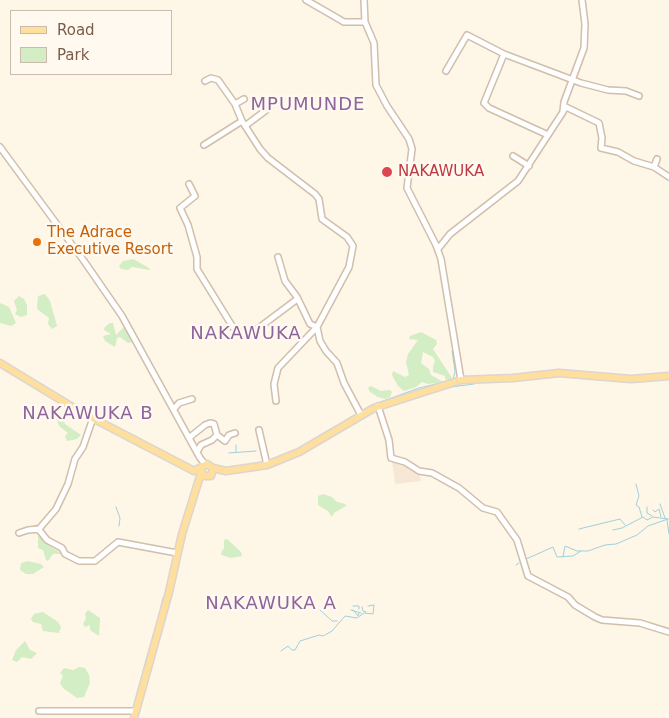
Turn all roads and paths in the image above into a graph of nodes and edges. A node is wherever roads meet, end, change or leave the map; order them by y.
1 (306, 0) edge
2 (364, 0) edge
3 (582, 0) edge
4 (365, 22) junction
5 (504, 54) junction
6 (446, 71) dead end
7 (205, 80) dead end
8 (573, 80) junction
9 (640, 96) dead end
10 (244, 99) dead end
11 (235, 104) junction
12 (269, 108) dead end
13 (563, 112) junction
14 (244, 124) junction
15 (548, 135) junction
16 (204, 144) dead end
17 (0, 147) edge
18 (513, 156) dead end
19 (657, 159) dead end
20 (529, 166) junction
21 (654, 167) junction
22 (669, 177) edge
23 (189, 184) dead end
24 (438, 249) junction
25 (278, 257) dead end
26 (296, 300) junction
27 (317, 327) junction
28 (0, 363) edge
29 (669, 376) edge
30 (462, 380) junction
31 (192, 399) dead end
32 (276, 401) dead end
33 (378, 406) junction
34 (174, 409) junction
35 (361, 415) junction
36 (93, 418) junction
37 (259, 430) dead end
38 (235, 433) dead end
39 (217, 434) junction
40 (190, 437) junction
41 (198, 452) junction
42 (205, 464) junction
43 (267, 465) junction
44 (197, 472) junction
45 (212, 473) junction
46 (194, 493) junction
47 (36, 530) junction
48 (19, 533) dead end
49 (177, 553) junction
50 (669, 632) edge
51 (39, 711) dead end
52 (134, 715) edge

1 - 4 street
2 - 4 street
3 - 8 street
4 - 24 street
5 - 6 street
5 - 8 street
5 - 15 street
7 - 11 street
8 - 9 street
8 - 13 street
10 - 11 street
11 - 14 street
12 - 14 street
13 - 15 street
13 - 21 street
14 - 16 street
14 - 27 street
15 - 20 street
17 - 34 street
18 - 20 street
19 - 21 street
20 - 24 street
21 - 22 street
23 - 26 street
24 - 30 street
25 - 26 street
26 - 27 street
27 - 32 street
27 - 35 street
28 - 36 main road
29 - 30 main road
30 - 33 main road
31 - 34 street
33 - 35 main road
33 - 50 street
34 - 40 street
35 - 43 main road
36 - 44 main road
36 - 47 street
37 - 43 street
38 - 39 street
39 - 40 street
39 - 41 street
40 - 41 street
41 - 42 street
42 - 44 main road
42 - 45 main road
43 - 45 main road
44 - 45 main road
44 - 46 main road
45 - 46 main road
46 - 49 main road
47 - 48 street
47 - 49 street
49 - 52 main road
51 - 52 street

